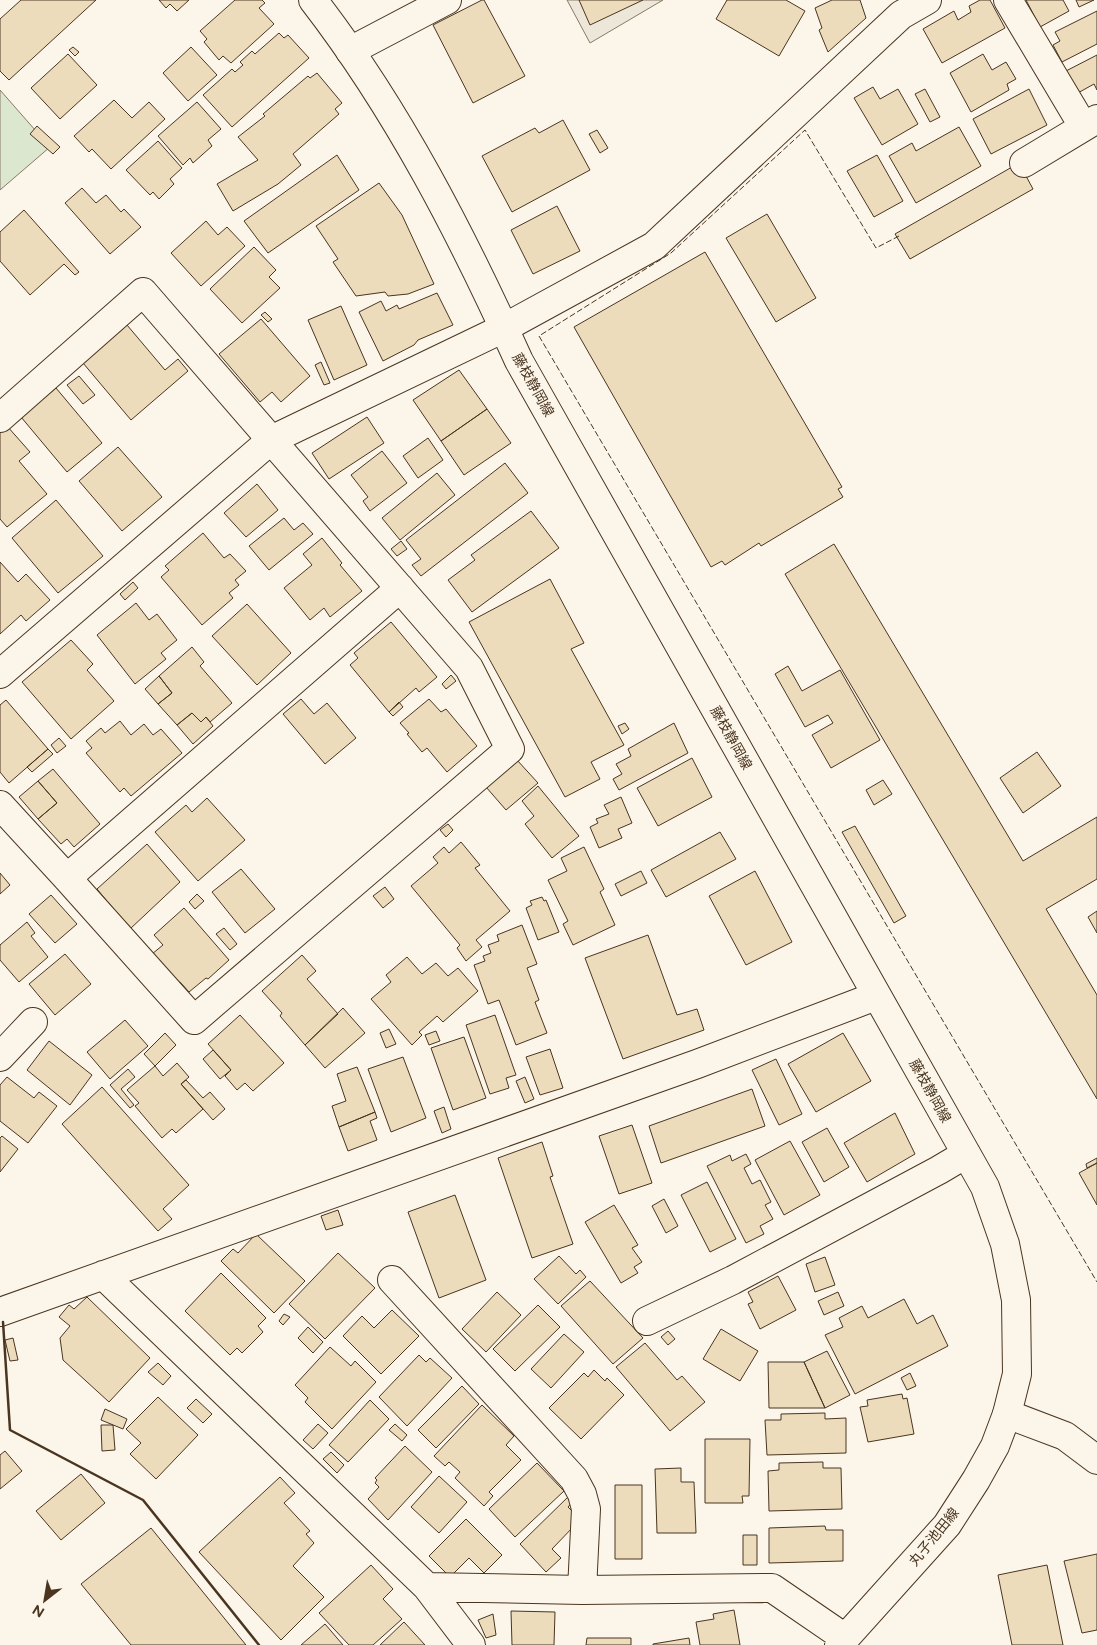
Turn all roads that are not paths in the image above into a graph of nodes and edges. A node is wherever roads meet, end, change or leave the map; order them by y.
1 (313, 0) edge
2 (446, 0) edge
3 (927, 0) edge
4 (1008, 0) edge
5 (350, 51) junction
6 (1090, 122) edge
7 (1024, 163) dead end
8 (504, 328) junction
9 (0, 418) edge
10 (271, 440) junction
11 (400, 588) junction
12 (0, 674) edge
13 (0, 805) edge
14 (67, 878) junction
15 (876, 996) junction
16 (33, 1022) dead end
17 (0, 1057) edge
18 (966, 1154) junction
19 (103, 1275) junction
20 (392, 1280) dead end
21 (5, 1305) edge
22 (647, 1321) dead end
23 (1007, 1414) junction
24 (1097, 1460) edge
25 (427, 1587) junction
26 (582, 1590) junction
27 (842, 1642) edge
28 (471, 1645) edge

1 - 5 street, 藤枝静岡線
2 - 5 street
3 - 8 street
4 - 6 street
5 - 8 street, 藤枝静岡線
6 - 7 street
8 - 10 street
8 - 15 street, 藤枝静岡線
9 - 10 street
10 - 11 street
10 - 12 street
11 - 14 street
11 - 14 street
13 - 14 street
15 - 18 street, 藤枝静岡線
15 - 19 street
16 - 17 street
18 - 22 street
18 - 23 street, 藤枝静岡線
19 - 21 street
19 - 25 street
20 - 26 street
23 - 24 street
23 - 27 street, 丸子池田線
25 - 26 street
25 - 28 street
26 - 27 street

